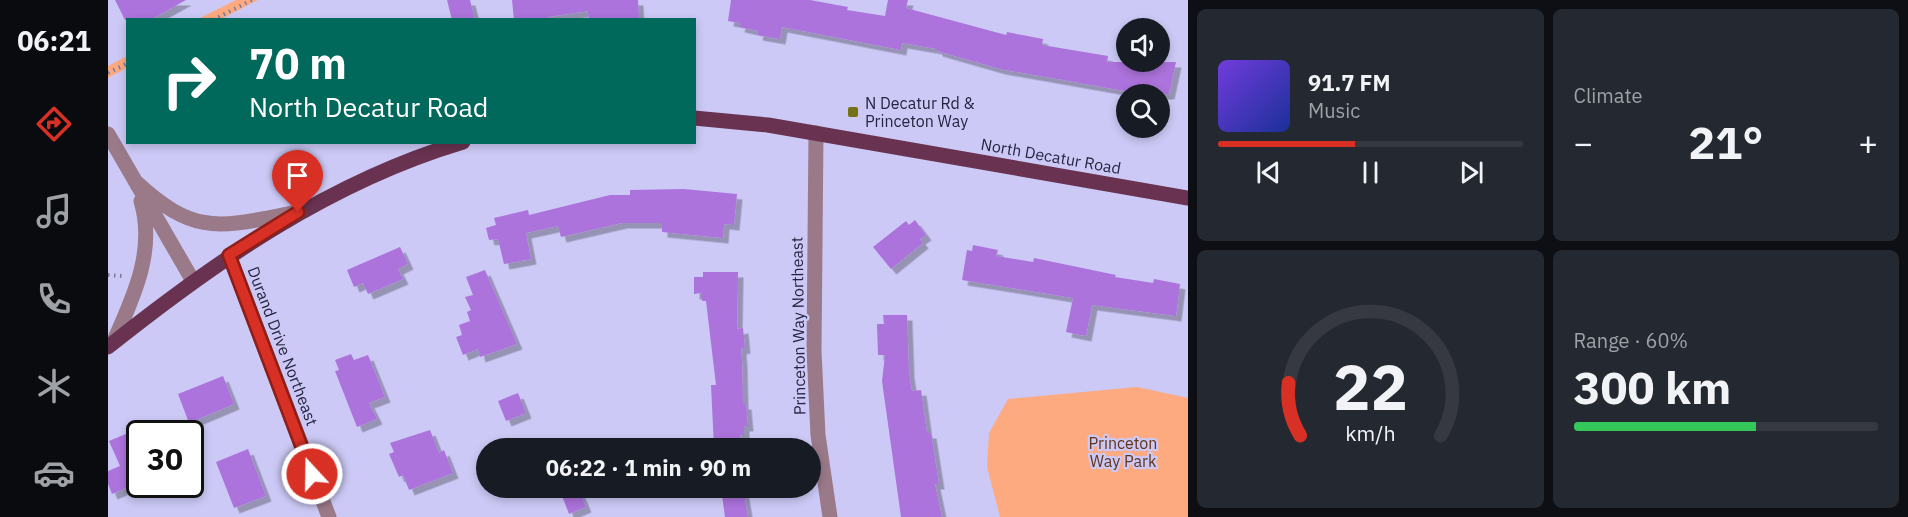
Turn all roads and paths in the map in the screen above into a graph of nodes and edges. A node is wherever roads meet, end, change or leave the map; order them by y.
1 (252, 0) edge
2 (217, 18) edge
3 (126, 64) edge
4 (108, 73) edge
5 (696, 118) edge
6 (816, 133) junction
7 (108, 134) edge
8 (458, 144) edge
9 (135, 181) junction
10 (1188, 198) edge
11 (298, 212) junction
12 (229, 255) junction
13 (193, 281) junction
14 (111, 345) edge
15 (329, 517) edge
16 (830, 517) edge

1 - 2 path
3 - 4 path
5 - 6 main road, North Decatur Road
6 - 10 main road, North Decatur Road
6 - 16 street, Princeton Way Northeast
7 - 9 street
8 - 11 main road
9 - 11 street
9 - 13 street
9 - 14 street
11 - 12 main road
12 - 13 main road
12 - 15 street, Durand Drive Northeast
13 - 14 main road

